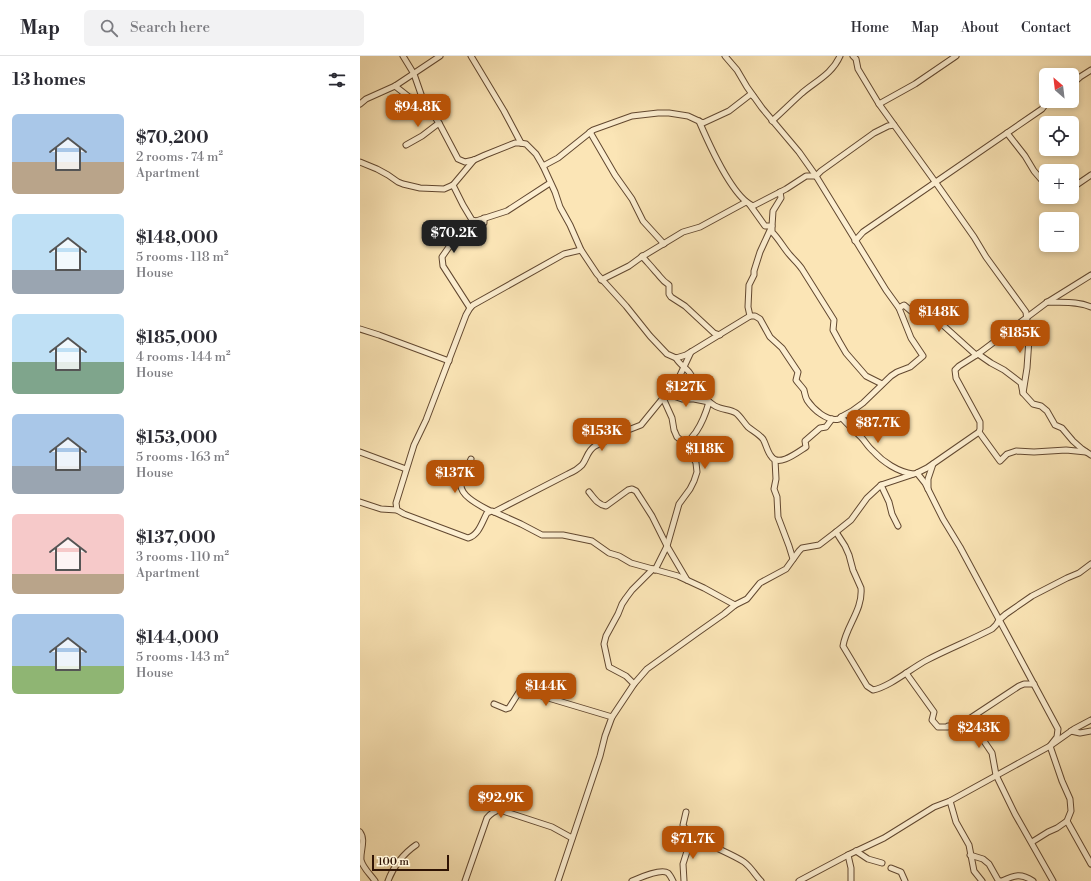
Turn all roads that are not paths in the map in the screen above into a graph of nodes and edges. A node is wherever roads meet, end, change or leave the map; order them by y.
1 (403, 56) edge
2 (440, 56) edge
3 (471, 56) edge
4 (725, 56) edge
5 (840, 56) edge
6 (850, 56) edge
7 (956, 56) edge
8 (855, 58) edge
9 (1091, 70) edge
10 (414, 74) junction
11 (1079, 78) edge
12 (395, 86) junction
13 (753, 96) junction
14 (423, 100) junction
15 (360, 104) edge
16 (879, 104) junction
17 (1043, 108) edge
18 (700, 121) junction
19 (772, 121) junction
20 (439, 123) junction
21 (894, 125) junction
22 (590, 132) junction
23 (1007, 133) junction
24 (521, 143) junction
25 (406, 145) dead end
26 (474, 160) junction
27 (360, 162) edge
28 (543, 166) junction
29 (1091, 175) edge
30 (816, 176) junction
31 (1039, 177) edge
32 (550, 183) junction
33 (936, 183) junction
34 (1079, 183) edge
35 (453, 185) junction
36 (780, 192) junction
37 (748, 203) junction
38 (484, 218) junction
39 (772, 226) junction
40 (855, 241) junction
41 (664, 244) junction
42 (582, 250) junction
43 (642, 256) junction
44 (1091, 275) edge
45 (601, 280) junction
46 (1047, 302) junction
47 (1091, 307) edge
48 (470, 308) junction
49 (899, 308) junction
50 (750, 316) junction
51 (1027, 317) junction
52 (360, 329) edge
53 (720, 335) junction
54 (691, 352) junction
55 (977, 355) junction
56 (676, 358) junction
57 (449, 361) junction
58 (684, 367) junction
59 (882, 384) junction
60 (1023, 393) junction
61 (668, 394) junction
62 (663, 398) junction
63 (709, 402) junction
64 (841, 416) junction
65 (832, 419) junction
66 (979, 432) junction
67 (687, 445) junction
68 (360, 452) edge
69 (1089, 454) edge
70 (471, 459) dead end
71 (775, 460) junction
72 (934, 464) junction
73 (406, 469) junction
74 (916, 474) junction
75 (881, 485) junction
76 (928, 490) junction
77 (589, 492) dead end
78 (360, 502) edge
79 (397, 510) junction
80 (492, 511) junction
81 (898, 526) dead end
82 (836, 532) junction
83 (667, 546) junction
84 (793, 559) junction
85 (1091, 564) edge
86 (654, 570) junction
87 (687, 581) junction
88 (735, 605) junction
89 (999, 620) junction
90 (906, 673) junction
91 (1028, 674) junction
92 (634, 684) junction
93 (1024, 684) junction
94 (1034, 684) junction
95 (494, 704) dead end
96 (612, 717) junction
97 (969, 719) junction
98 (1091, 720) edge
99 (1058, 729) junction
100 (1091, 730) edge
101 (1070, 732) junction
102 (1050, 746) junction
103 (996, 775) junction
104 (950, 801) junction
105 (686, 812) dead end
106 (1067, 821) junction
107 (360, 832) edge
108 (695, 836) junction
109 (572, 838) junction
110 (1032, 842) junction
111 (416, 845) dead end
112 (856, 851) junction
113 (848, 855) junction
114 (970, 855) junction
115 (882, 863) dead end
116 (1091, 864) edge
117 (891, 868) dead end
118 (375, 881) edge
119 (388, 881) edge
120 (465, 881) edge
121 (558, 881) edge
122 (632, 881) edge
123 (673, 881) edge
124 (684, 881) edge
125 (760, 881) edge
126 (799, 881) edge
127 (851, 881) edge
128 (904, 881) edge
129 (982, 881) edge
130 (1000, 881) edge
131 (1033, 881) edge
132 (1053, 881) edge

1 - 10 street
2 - 10 street
3 - 24 street
4 - 13 street
5 - 19 street
6 - 8 street
7 - 16 street
8 - 16 street
9 - 11 street
10 - 12 street
10 - 14 street
12 - 14 street
12 - 15 street
13 - 18 street
13 - 19 street
14 - 20 street
16 - 21 street
17 - 23 street
18 - 22 street
18 - 37 street
19 - 30 street
20 - 25 street
20 - 26 street
21 - 30 street
21 - 33 street
22 - 28 street
22 - 41 street
23 - 31 street
23 - 33 street
24 - 26 street
24 - 28 street
26 - 35 street
27 - 35 street
28 - 32 street
29 - 34 street
30 - 36 street
30 - 40 street
32 - 38 street
32 - 42 street
33 - 40 street
33 - 51 street
35 - 38 street
36 - 37 street
36 - 39 street
37 - 39 street
37 - 41 street
38 - 48 street
39 - 50 street
39 - 59 street
40 - 49 street
41 - 43 street
42 - 45 street
42 - 48 street
43 - 45 street
43 - 53 street
44 - 46 street
45 - 56 street
46 - 47 street
46 - 51 street
48 - 57 street
49 - 55 street
49 - 59 street
50 - 53 street
50 - 65 street
51 - 55 street
51 - 60 street
52 - 57 street
53 - 54 street
54 - 56 street
54 - 58 street
55 - 60 street
55 - 66 street
56 - 58 street
57 - 73 street
58 - 61 street
58 - 63 street
59 - 64 street
60 - 69 street
61 - 62 street
61 - 63 street
62 - 67 street
62 - 80 street
63 - 67 street
63 - 71 street
64 - 65 street
64 - 74 street
65 - 71 street
66 - 69 street
66 - 72 street
67 - 83 street
68 - 73 street
70 - 80 street
71 - 84 street
72 - 74 street
72 - 76 street
73 - 79 street
74 - 75 street
74 - 76 street
75 - 81 street
75 - 82 street
76 - 89 street
77 - 83 street
78 - 79 street
79 - 80 street
80 - 86 street
82 - 84 street
82 - 90 street
83 - 86 street
83 - 87 street
84 - 88 street
85 - 89 street
86 - 87 street
86 - 92 street
87 - 88 street
88 - 92 street
89 - 90 street
89 - 91 street
90 - 97 street
91 - 93 street
91 - 94 street
92 - 96 street
93 - 94 street
93 - 97 street
94 - 99 street
95 - 96 street
96 - 109 street
97 - 103 street
98 - 101 street
99 - 101 street
99 - 102 street
100 - 101 street
101 - 102 street
102 - 103 street
102 - 106 street
103 - 104 street
103 - 110 street
104 - 112 street
104 - 114 street
105 - 108 street
106 - 110 street
106 - 116 street
107 - 118 street
108 - 124 street
108 - 125 street
109 - 120 street
109 - 121 street
110 - 132 street
111 - 119 street
112 - 113 street
112 - 115 street
113 - 126 street
113 - 127 street
114 - 129 street
114 - 130 street
117 - 128 street
122 - 123 street
130 - 131 street

